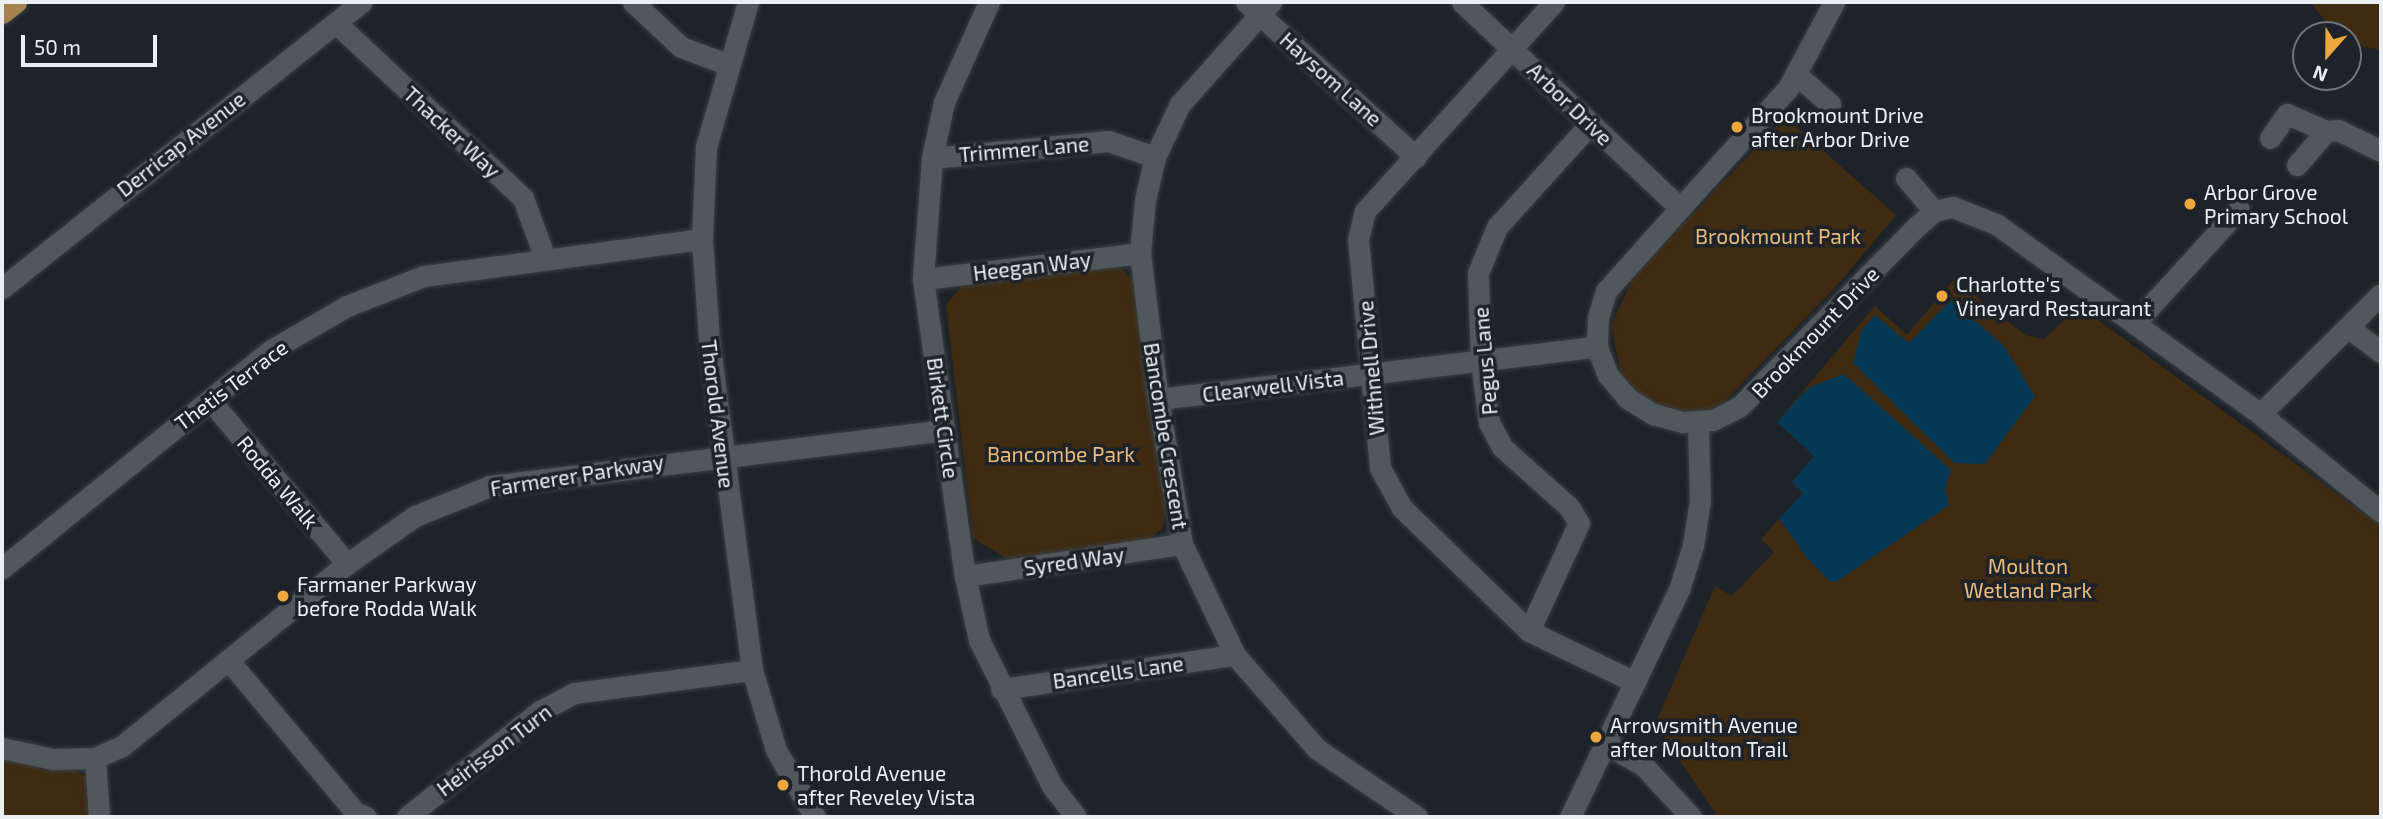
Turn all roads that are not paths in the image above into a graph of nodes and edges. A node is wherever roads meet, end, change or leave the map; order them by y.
1 (16, 2) edge
2 (361, 2) edge
3 (633, 2) edge
4 (748, 2) edge
5 (989, 2) edge
6 (1462, 2) edge
7 (1554, 2) edge
8 (1833, 2) edge
9 (1259, 6) edge
10 (2, 13) edge
11 (336, 23) junction
12 (1513, 48) junction
13 (729, 65) junction
14 (1797, 75) junction
15 (1830, 104) dead end
16 (1590, 124) junction
17 (2326, 131) junction
18 (2270, 138) dead end
19 (2381, 151) edge
20 (1416, 157) junction
21 (932, 158) junction
22 (1155, 158) junction
23 (2297, 165) dead end
24 (1906, 178) dead end
25 (1679, 207) junction
26 (2239, 209) dead end
27 (1934, 211) junction
28 (702, 239) junction
29 (1140, 253) junction
30 (545, 258) junction
31 (923, 279) junction
32 (2, 288) edge
33 (2381, 294) edge
34 (2135, 323) junction
35 (2349, 328) junction
36 (1597, 347) junction
37 (2381, 352) edge
38 (1481, 361) junction
39 (1373, 374) junction
40 (1158, 399) junction
41 (210, 400) junction
42 (2260, 414) junction
43 (1698, 423) junction
44 (944, 430) junction
45 (723, 454) junction
46 (2381, 512) edge
47 (1182, 544) junction
48 (346, 564) junction
49 (2, 568) edge
50 (965, 576) junction
51 (1528, 631) junction
52 (1235, 655) junction
53 (230, 662) junction
54 (752, 670) junction
55 (1635, 682) junction
56 (1001, 690) junction
57 (1605, 744) junction
58 (2, 748) edge
59 (95, 758) junction
60 (99, 817) edge
61 (366, 817) edge
62 (407, 817) edge
63 (815, 817) edge
64 (1076, 817) edge
65 (1417, 817) edge
66 (1570, 817) edge
67 (1691, 817) edge

1 - 10 main road
2 - 11 street, Derricap Avenue
3 - 13 street
4 - 13 street, Thorold Avenue
5 - 21 street, Birkett Circle
6 - 12 street, Arbor Drive
7 - 12 street, Withnell Drive
8 - 14 street, Brookmount Drive
9 - 20 street, Haysom Lane
9 - 22 street, Bancombe Crescent
11 - 30 street, Thacker Way
11 - 32 street, Derricap Avenue
12 - 16 street, Arbor Drive
12 - 20 street, Withnell Drive
13 - 28 street, Thorold Avenue
14 - 15 street
14 - 25 street, Brookmount Drive
16 - 25 street, Arbor Drive
16 - 38 street, Pegus Lane
17 - 18 street
17 - 19 street
17 - 23 street
20 - 39 street, Withnell Drive
21 - 22 street, Trimmer Lane
21 - 31 street, Birkett Circle
22 - 29 street, Bancombe Crescent
24 - 27 street
25 - 36 street, Brookmount Drive
26 - 34 street
27 - 34 street
27 - 43 street, Brookmount Drive
28 - 30 street, Thetis Terrace
28 - 45 street, Thorold Avenue
29 - 31 street, Heegan Way
29 - 40 street, Bancombe Crescent
30 - 41 street, Thetis Terrace
31 - 44 street, Birkett Circle
33 - 35 street
34 - 42 street
35 - 37 street
35 - 42 street
36 - 38 street, Clearwell Vista
36 - 43 street, Brookmount Drive
38 - 39 street, Clearwell Vista
38 - 51 street, Pegus Lane
39 - 40 street, Clearwell Vista
39 - 51 street, Withnell Drive
40 - 47 street, Bancombe Crescent
41 - 48 street, Rodda Walk
41 - 49 street, Thetis Terrace
42 - 46 street
43 - 55 street
44 - 45 street, Farmerer Parkway
44 - 50 street, Birkett Circle
45 - 48 street, Farmerer Parkway
45 - 54 street, Thorold Avenue
47 - 50 street, Syred Way
47 - 52 street, Bancombe Crescent
48 - 53 street, Farmerer Parkway
50 - 56 street, Birkett Circle
51 - 55 street, Withnell Drive
52 - 56 street, Bancells Lane
52 - 65 street, Bancombe Crescent
53 - 59 street, Farmerer Parkway
53 - 61 street
54 - 62 street, Heirisson Turn
54 - 63 street, Thorold Avenue
55 - 57 street
56 - 64 street, Birkett Circle
57 - 66 street
57 - 67 street
58 - 59 street, Farmerer Parkway
59 - 60 street

